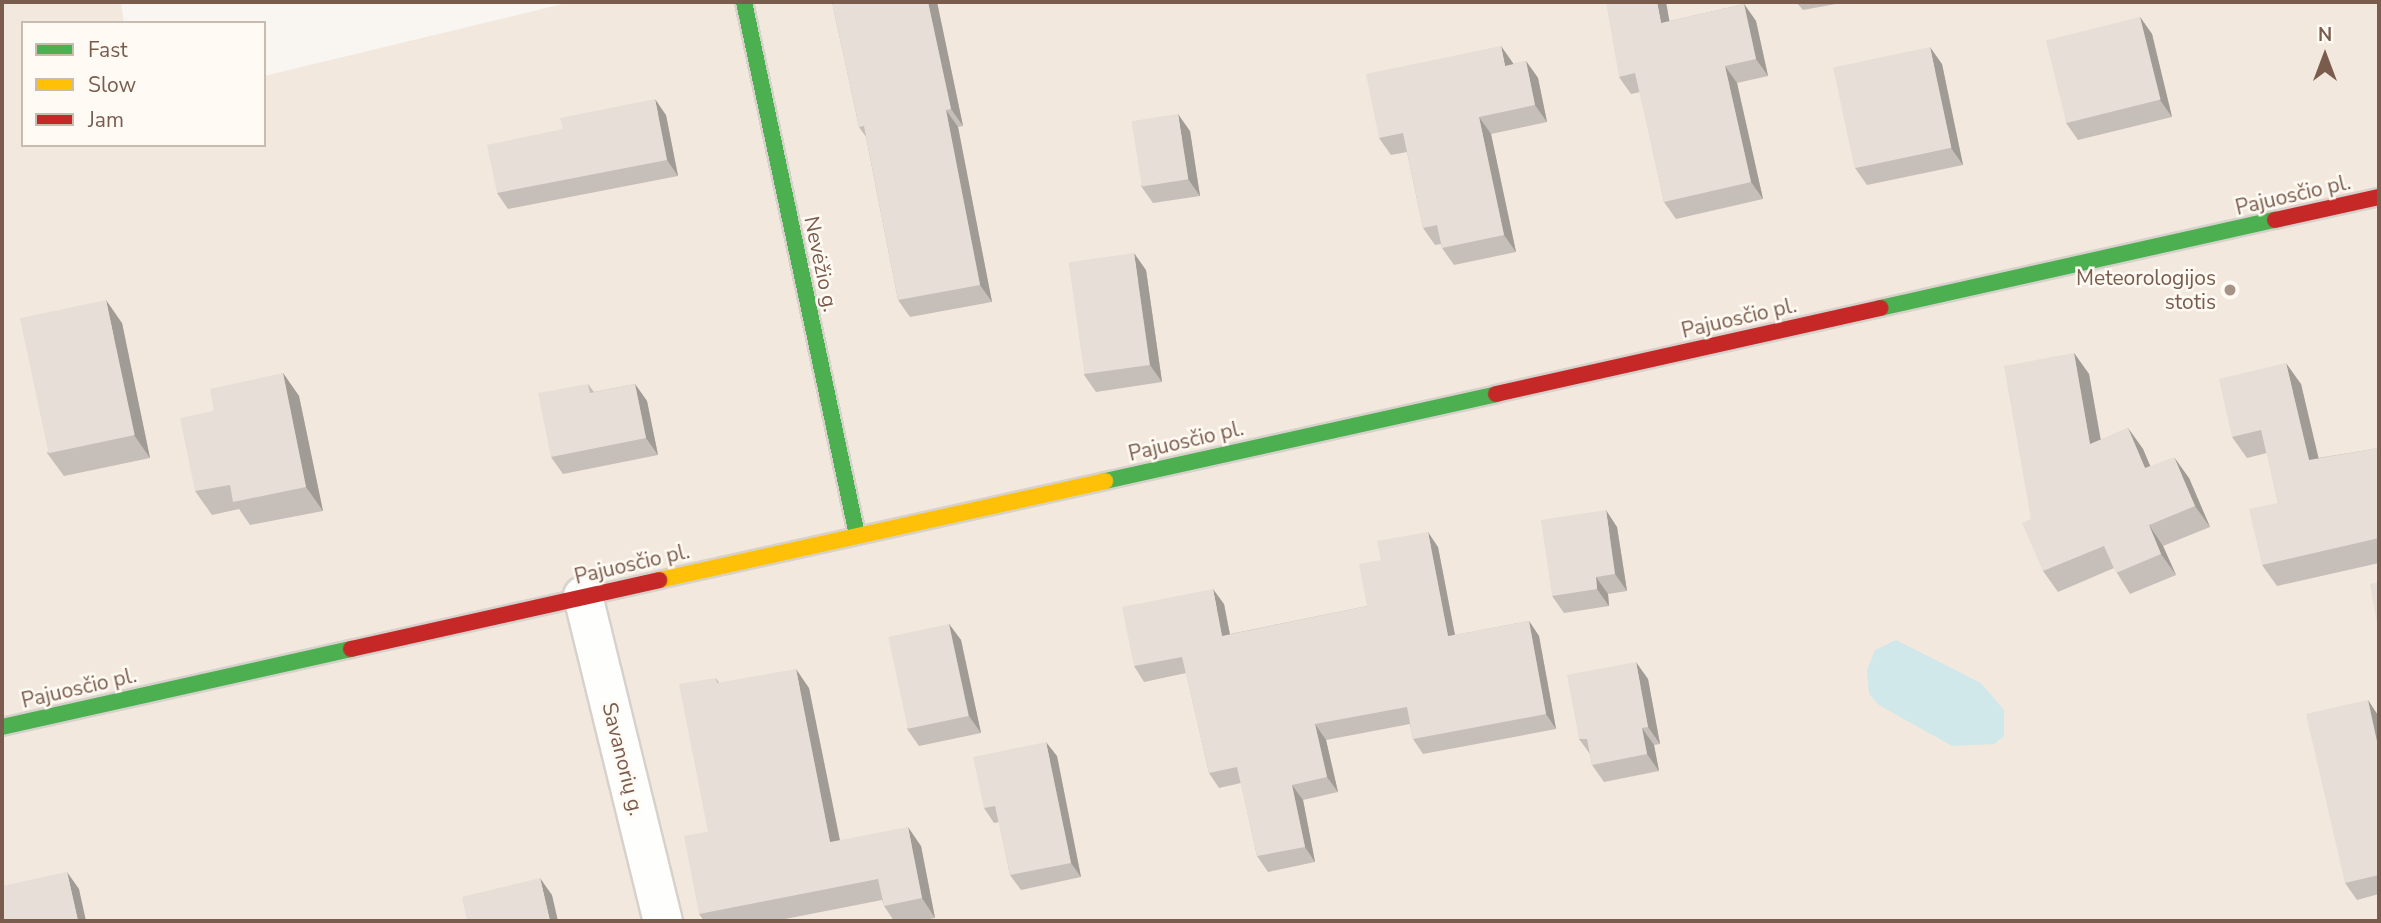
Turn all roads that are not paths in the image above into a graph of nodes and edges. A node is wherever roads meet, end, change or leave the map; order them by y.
1 (744, 2) edge
2 (2379, 197) edge
3 (857, 535) junction
4 (583, 596) junction
5 (2, 727) edge
6 (663, 921) edge

1 - 3 main road, Nevėžio g.
2 - 3 main road, Pajuosčio pl.
3 - 4 main road, Pajuosčio pl.
4 - 5 main road, Pajuosčio pl.
4 - 6 street, Savanorių g.

